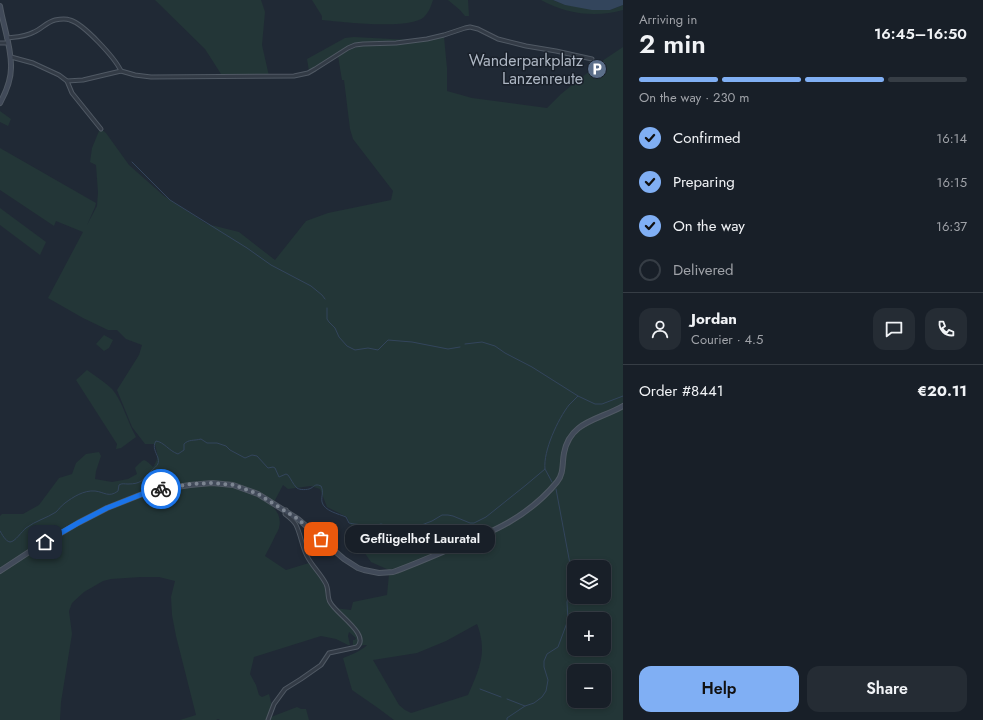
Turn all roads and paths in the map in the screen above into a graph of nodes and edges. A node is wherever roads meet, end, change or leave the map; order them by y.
1 (0, 6) edge
2 (8, 41) junction
3 (0, 43) edge
4 (11, 57) junction
5 (592, 59) dead end
6 (121, 71) junction
7 (67, 80) junction
8 (0, 103) edge
9 (101, 129) dead end
10 (623, 406) edge
11 (286, 510) junction
12 (0, 571) edge
13 (268, 720) edge

1 - 2 street
2 - 3 street
2 - 4 street
2 - 6 street
4 - 7 street
4 - 8 street
5 - 6 street
6 - 7 street
7 - 9 street
10 - 11 street
11 - 12 street
11 - 13 street

